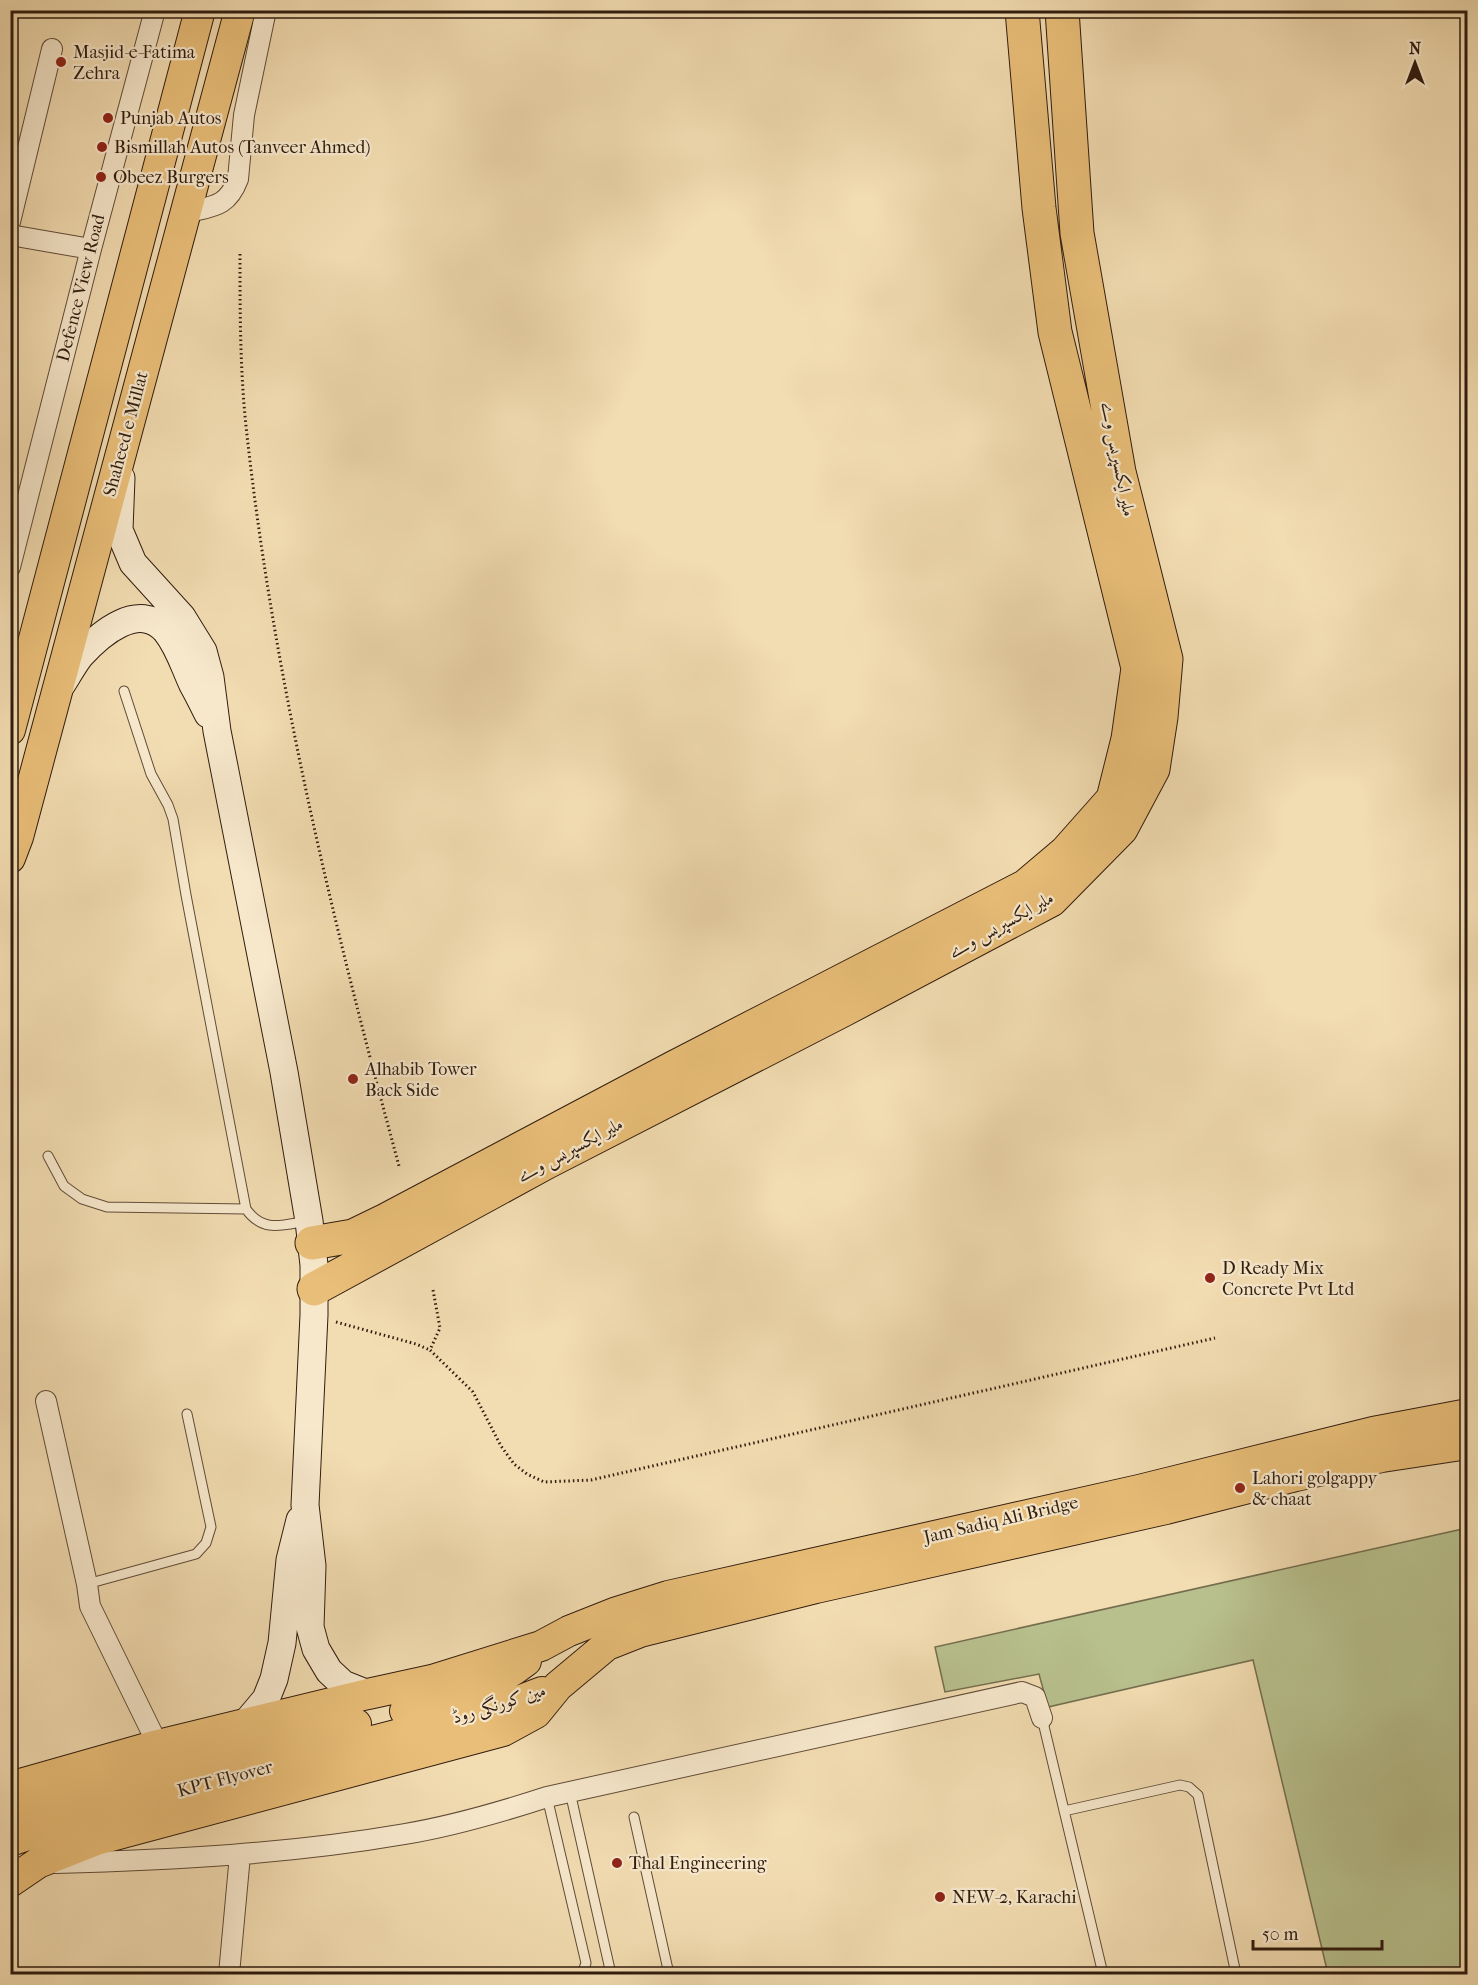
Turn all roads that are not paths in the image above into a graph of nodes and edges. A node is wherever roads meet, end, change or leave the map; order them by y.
1 (200, 10) edge
2 (240, 10) edge
3 (266, 10) edge
4 (1022, 10) edge
5 (1062, 10) edge
6 (151, 12) edge
7 (52, 49) dead end
8 (184, 213) junction
9 (10, 222) edge
10 (10, 235) edge
11 (91, 249) junction
12 (121, 450) junction
13 (17, 515) edge
14 (10, 567) edge
15 (58, 691) junction
16 (124, 691) dead end
17 (10, 730) edge
18 (217, 731) junction
19 (14, 848) edge
20 (10, 877) edge
21 (48, 1156) dead end
22 (246, 1209) junction
23 (311, 1232) junction
24 (314, 1302) junction
25 (46, 1401) dead end
26 (187, 1414) dead end
27 (1467, 1414) edge
28 (1467, 1443) edge
29 (305, 1505) junction
30 (87, 1584) junction
31 (541, 1646) junction
32 (558, 1686) junction
33 (369, 1694) junction
34 (436, 1714) junction
35 (1042, 1718) joint
36 (245, 1724) junction
37 (158, 1745) junction
38 (10, 1787) edge
39 (570, 1792) junction
40 (547, 1797) junction
41 (1064, 1811) junction
42 (10, 1815) edge
43 (634, 1818) dead end
44 (10, 1841) edge
45 (240, 1855) junction
46 (38, 1863) junction
47 (10, 1882) edge
48 (229, 1974) edge
49 (582, 1974) edge
50 (611, 1974) edge
51 (669, 1974) edge
52 (1102, 1974) edge
53 (1236, 1974) edge

1 - 17 main road, Shaheed e Millat
2 - 8 main road, Shaheed e Millat
3 - 8 street
4 - 23 highway, ملیر ایکسپریس وے
5 - 24 highway, ملیر ایکسپریس وے
6 - 11 street, Defence View Road
7 - 9 street
8 - 12 main road, Shaheed e Millat
10 - 11 street
11 - 13 street, Defence View Road
12 - 15 main road, Shaheed e Millat
12 - 18 street
13 - 14 street, Defence View Road
15 - 18 street
15 - 19 main road, Shaheed e Millat
16 - 22 lane
18 - 23 street
19 - 20 main road, Shaheed e Millat
21 - 22 lane
22 - 23 lane
23 - 24 street
24 - 29 street
25 - 30 street
26 - 30 lane
27 - 31 main road, Jam Sadiq Ali Bridge
28 - 32 main road, Jam Sadiq Ali Bridge
29 - 33 street
29 - 36 street
30 - 37 street
31 - 33 main road
31 - 34 main road, مین کورنگی روڈ
32 - 34 main road, مین کورنگی روڈ
32 - 46 main road
33 - 36 main road
34 - 42 main road, KPT Flyover
34 - 44 main road, KPT Flyover
35 - 39 street
35 - 41 lane
36 - 37 main road
37 - 38 main road
39 - 40 street
39 - 50 lane
40 - 45 street
40 - 49 lane
41 - 52 lane
41 - 53 lane
43 - 51 lane
45 - 46 street
45 - 48 street
46 - 47 main road

